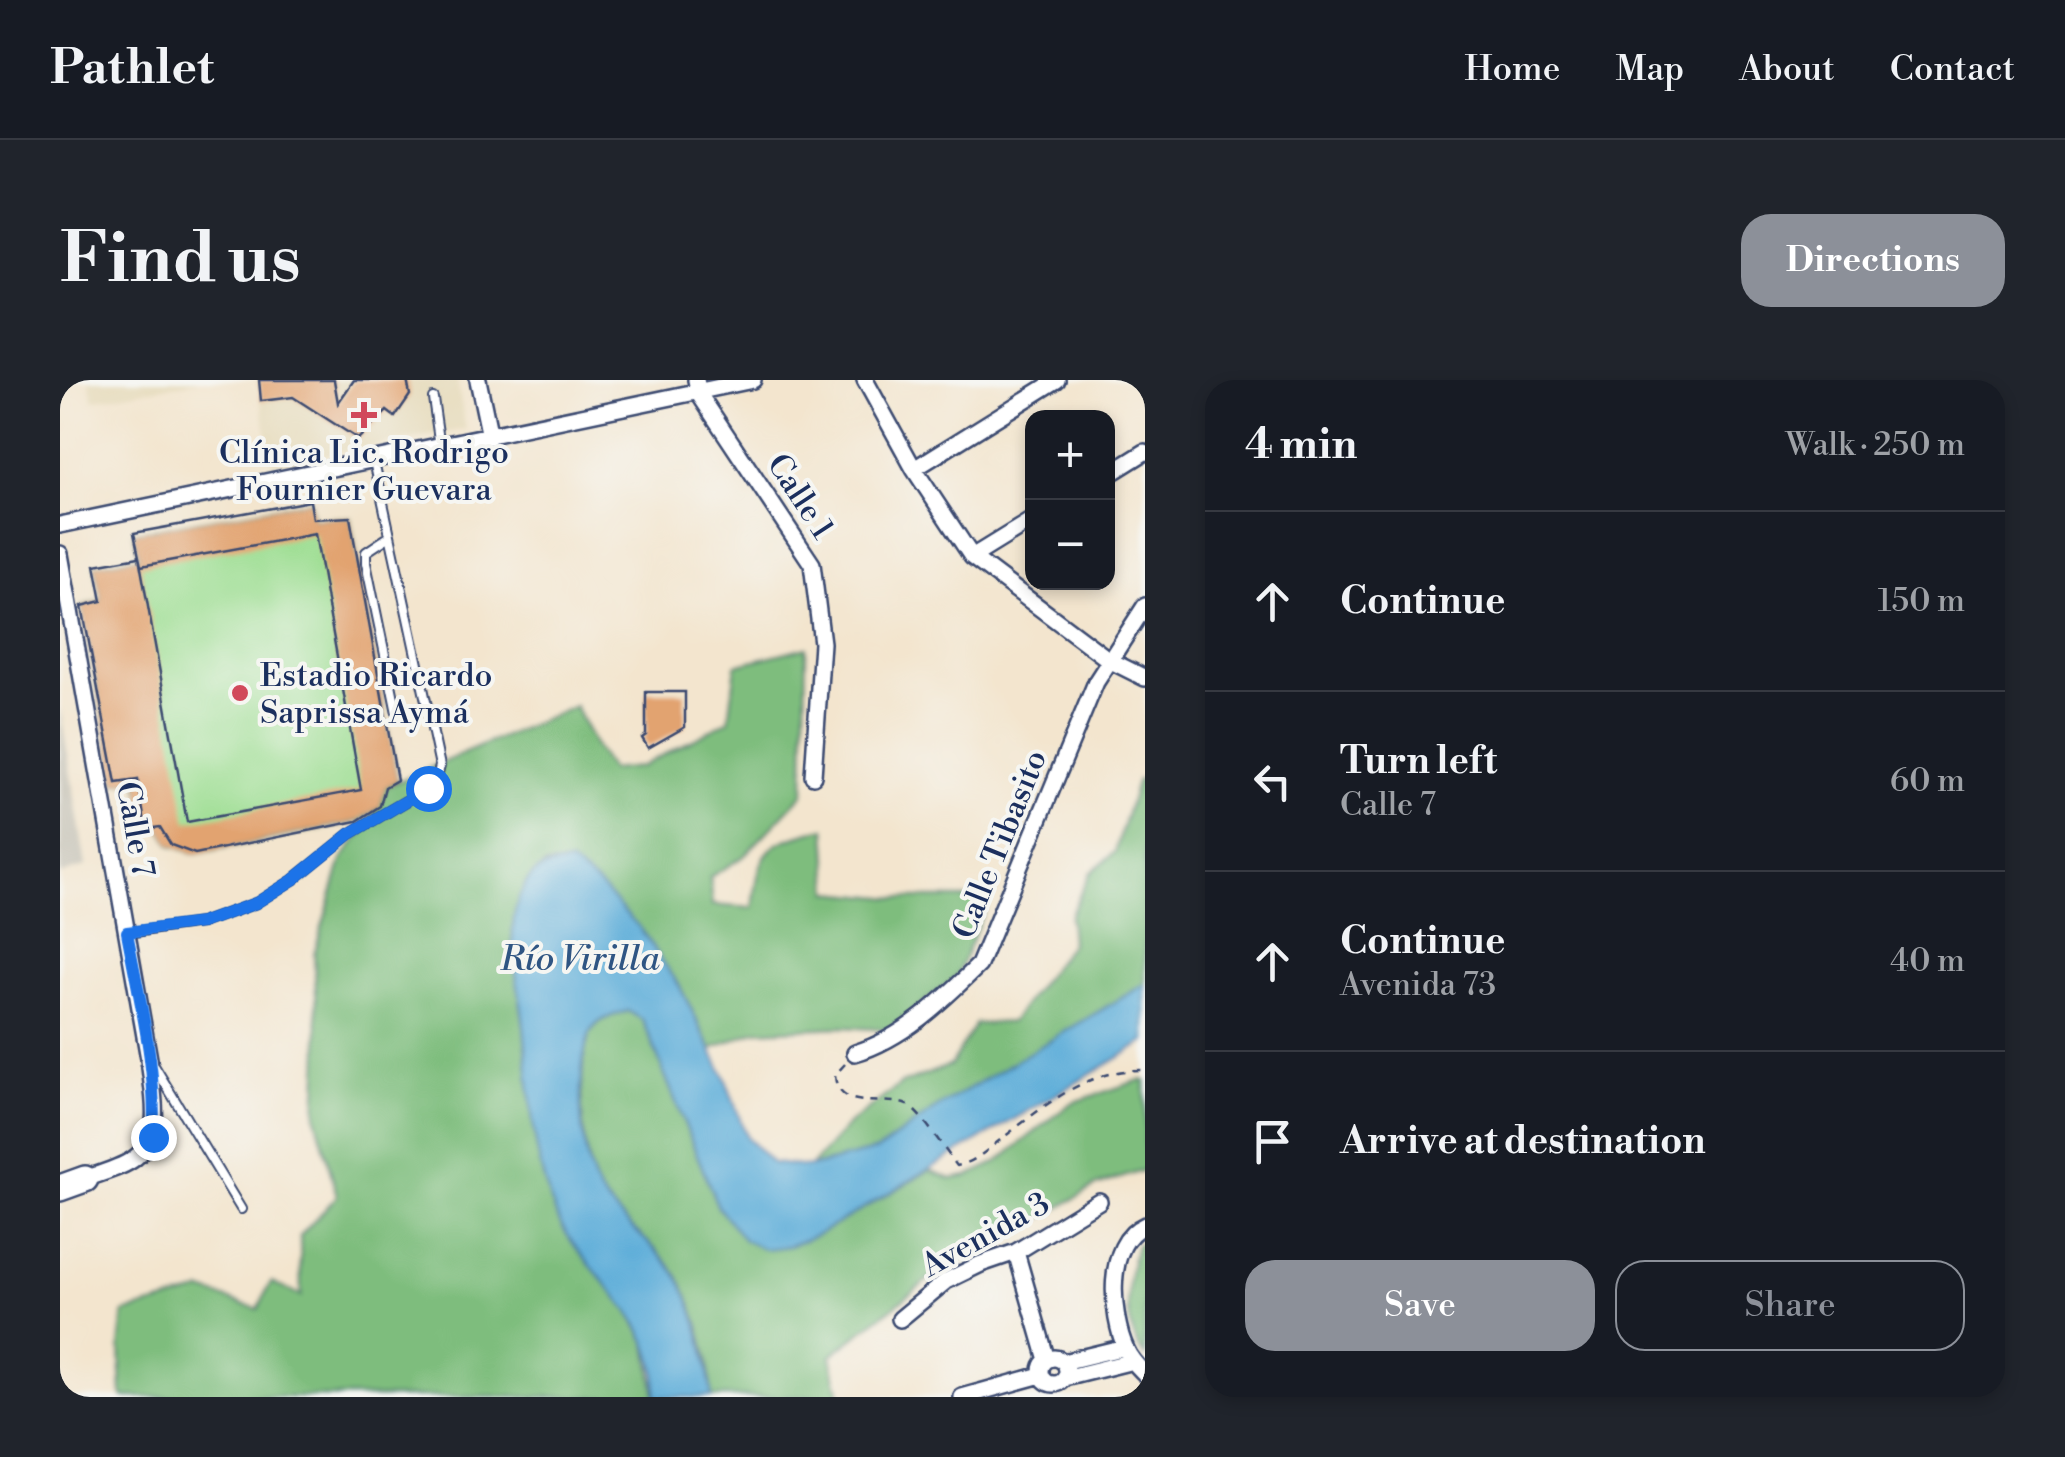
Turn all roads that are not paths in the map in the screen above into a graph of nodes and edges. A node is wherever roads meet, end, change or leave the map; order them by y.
1 (478, 380) edge
2 (753, 380) edge
3 (864, 380) edge
4 (1057, 380) edge
5 (697, 387) edge
6 (433, 398) dead end
7 (490, 437) junction
8 (440, 447) junction
9 (1145, 452) edge
10 (374, 461) junction
11 (914, 469) junction
12 (1115, 471) edge
13 (1025, 524) edge
14 (60, 525) edge
15 (390, 536) junction
16 (60, 554) edge
17 (972, 556) junction
18 (1145, 606) edge
19 (1109, 660) junction
20 (1145, 678) edge
21 (397, 713) dead end
22 (813, 776) dead end
23 (127, 932) junction
24 (855, 1054) road end
25 (149, 1059) junction
26 (68, 1183) edge
27 (1099, 1201) dead end
28 (241, 1208) dead end
29 (1145, 1225) edge
30 (1016, 1252) junction
31 (900, 1319) dead end
32 (1129, 1354) junction
33 (1145, 1374) edge
34 (1057, 1376) edge
35 (962, 1397) edge

1 - 7 street
2 - 5 street
3 - 11 street
4 - 11 street
5 - 7 street
5 - 22 street, Calle 1
6 - 8 lane
7 - 8 street
8 - 10 street
9 - 12 street
10 - 14 street
10 - 15 lane
11 - 17 street
13 - 17 street
15 - 21 lane
15 - 23 lane
16 - 23 street, Calle 7
17 - 19 street
18 - 19 street, Calle Tibasito
19 - 20 street
19 - 24 street, Calle Tibasito
23 - 25 street, Calle 7
25 - 26 street
25 - 28 lane, Calle 7
27 - 30 street, Avenida 3
29 - 32 street
30 - 31 street, Avenida 3
30 - 34 street
32 - 33 street
32 - 34 street
34 - 35 street

